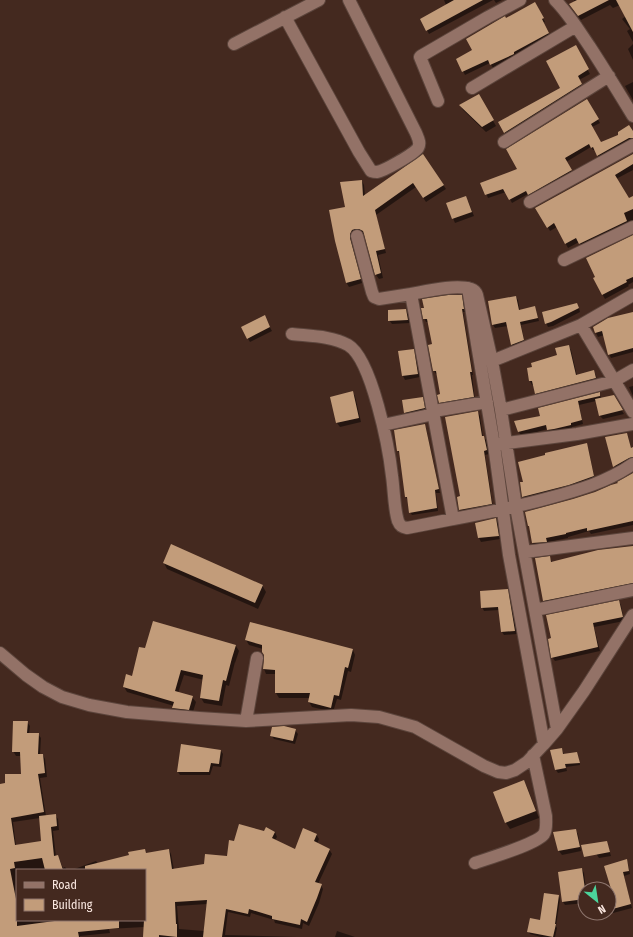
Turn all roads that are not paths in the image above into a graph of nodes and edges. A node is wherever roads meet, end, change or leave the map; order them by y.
1 (319, 0) edge
2 (349, 0) edge
3 (520, 0) edge
4 (555, 0) edge
5 (286, 17) junction
6 (576, 26) junction
7 (234, 44) dead end
8 (610, 76) junction
9 (472, 88) dead end
10 (438, 101) dead end
11 (633, 116) edge
12 (504, 142) dead end
13 (633, 145) edge
14 (530, 202) dead end
15 (633, 227) edge
16 (357, 236) dead end
17 (564, 260) dead end
18 (468, 288) junction
19 (411, 294) junction
20 (633, 295) edge
21 (581, 325) junction
22 (292, 334) dead end
23 (492, 361) junction
24 (633, 370) edge
25 (614, 381) junction
26 (487, 402) junction
27 (501, 410) junction
28 (633, 412) edge
29 (434, 413) junction
30 (633, 424) edge
31 (383, 425) junction
32 (507, 443) junction
33 (494, 444) junction
34 (633, 464) edge
35 (516, 507) junction
36 (503, 509) junction
37 (453, 519) junction
38 (633, 538) edge
39 (525, 552) junction
40 (633, 590) edge
41 (535, 610) junction
42 (633, 615) edge
43 (0, 653) edge
44 (257, 658) dead end
45 (246, 721) junction
46 (557, 730) junction
47 (544, 744) junction
48 (533, 755) junction
49 (475, 863) dead end

1 - 5 street
2 - 5 street
3 - 10 street
4 - 6 street
5 - 7 street
6 - 8 street
6 - 9 street
8 - 11 street
8 - 12 street
13 - 14 street
15 - 17 street
16 - 19 street
18 - 19 street
18 - 23 street
18 - 26 street
19 - 29 street
20 - 21 street
21 - 23 street
21 - 25 street
22 - 31 street
23 - 27 street
24 - 25 street
25 - 27 street
25 - 28 street
26 - 29 street
26 - 33 street
27 - 32 street
29 - 31 street
29 - 37 street
30 - 32 street
31 - 37 street
32 - 33 street
32 - 35 street
33 - 36 street
34 - 35 street
35 - 36 street
35 - 39 street
36 - 37 street
36 - 47 street
38 - 39 street
39 - 41 street
40 - 41 street
41 - 46 street
42 - 46 street
43 - 45 street
44 - 45 street
45 - 48 street
46 - 47 street
47 - 48 street
48 - 49 street

